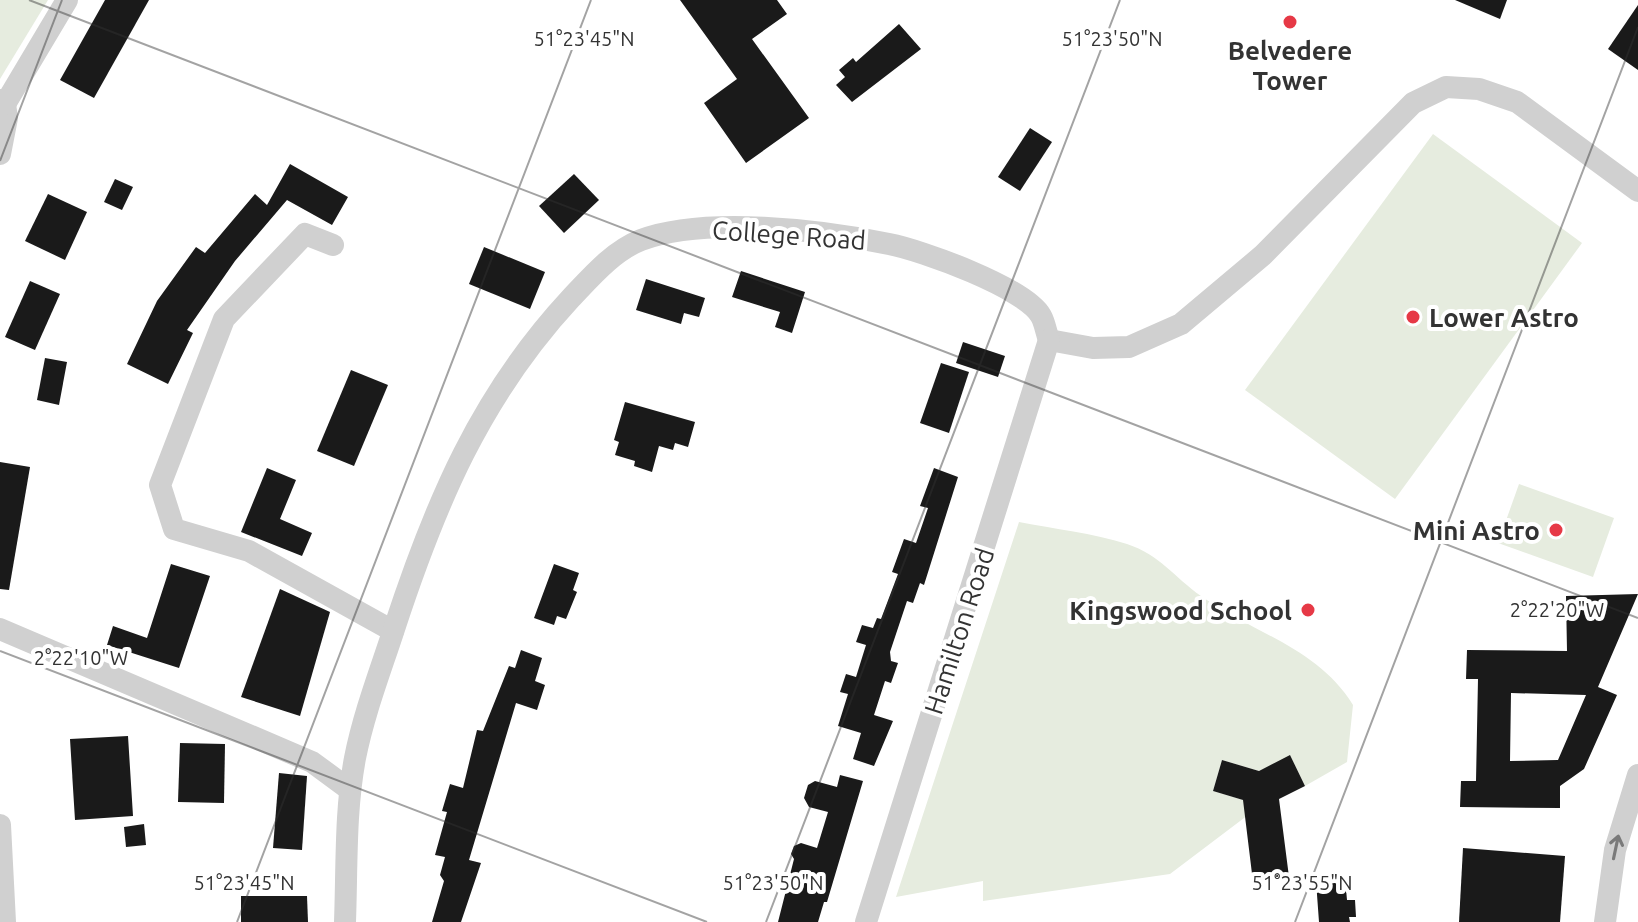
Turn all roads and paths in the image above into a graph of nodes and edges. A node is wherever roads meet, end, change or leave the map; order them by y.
1 (67, 0) edge
2 (3, 102) edge
3 (0, 154) edge
4 (1638, 191) edge
5 (333, 245) dead end
6 (1049, 340) junction
7 (0, 629) edge
8 (393, 631) junction
9 (356, 756) junction
10 (312, 762) junction
11 (1638, 775) edge
12 (350, 790) junction
13 (0, 825) edge
14 (5, 922) edge
15 (345, 922) edge
16 (866, 922) edge
17 (1605, 922) edge

1 - 2 street
2 - 3 street
4 - 6 street
5 - 8 street
6 - 8 street, College Road
6 - 16 street, Hamilton Road
7 - 10 street
8 - 9 street, College Road
9 - 10 street
9 - 12 street, College Road
10 - 12 street
17 -> 11 street
12 - 15 street, College Road
13 - 14 street

